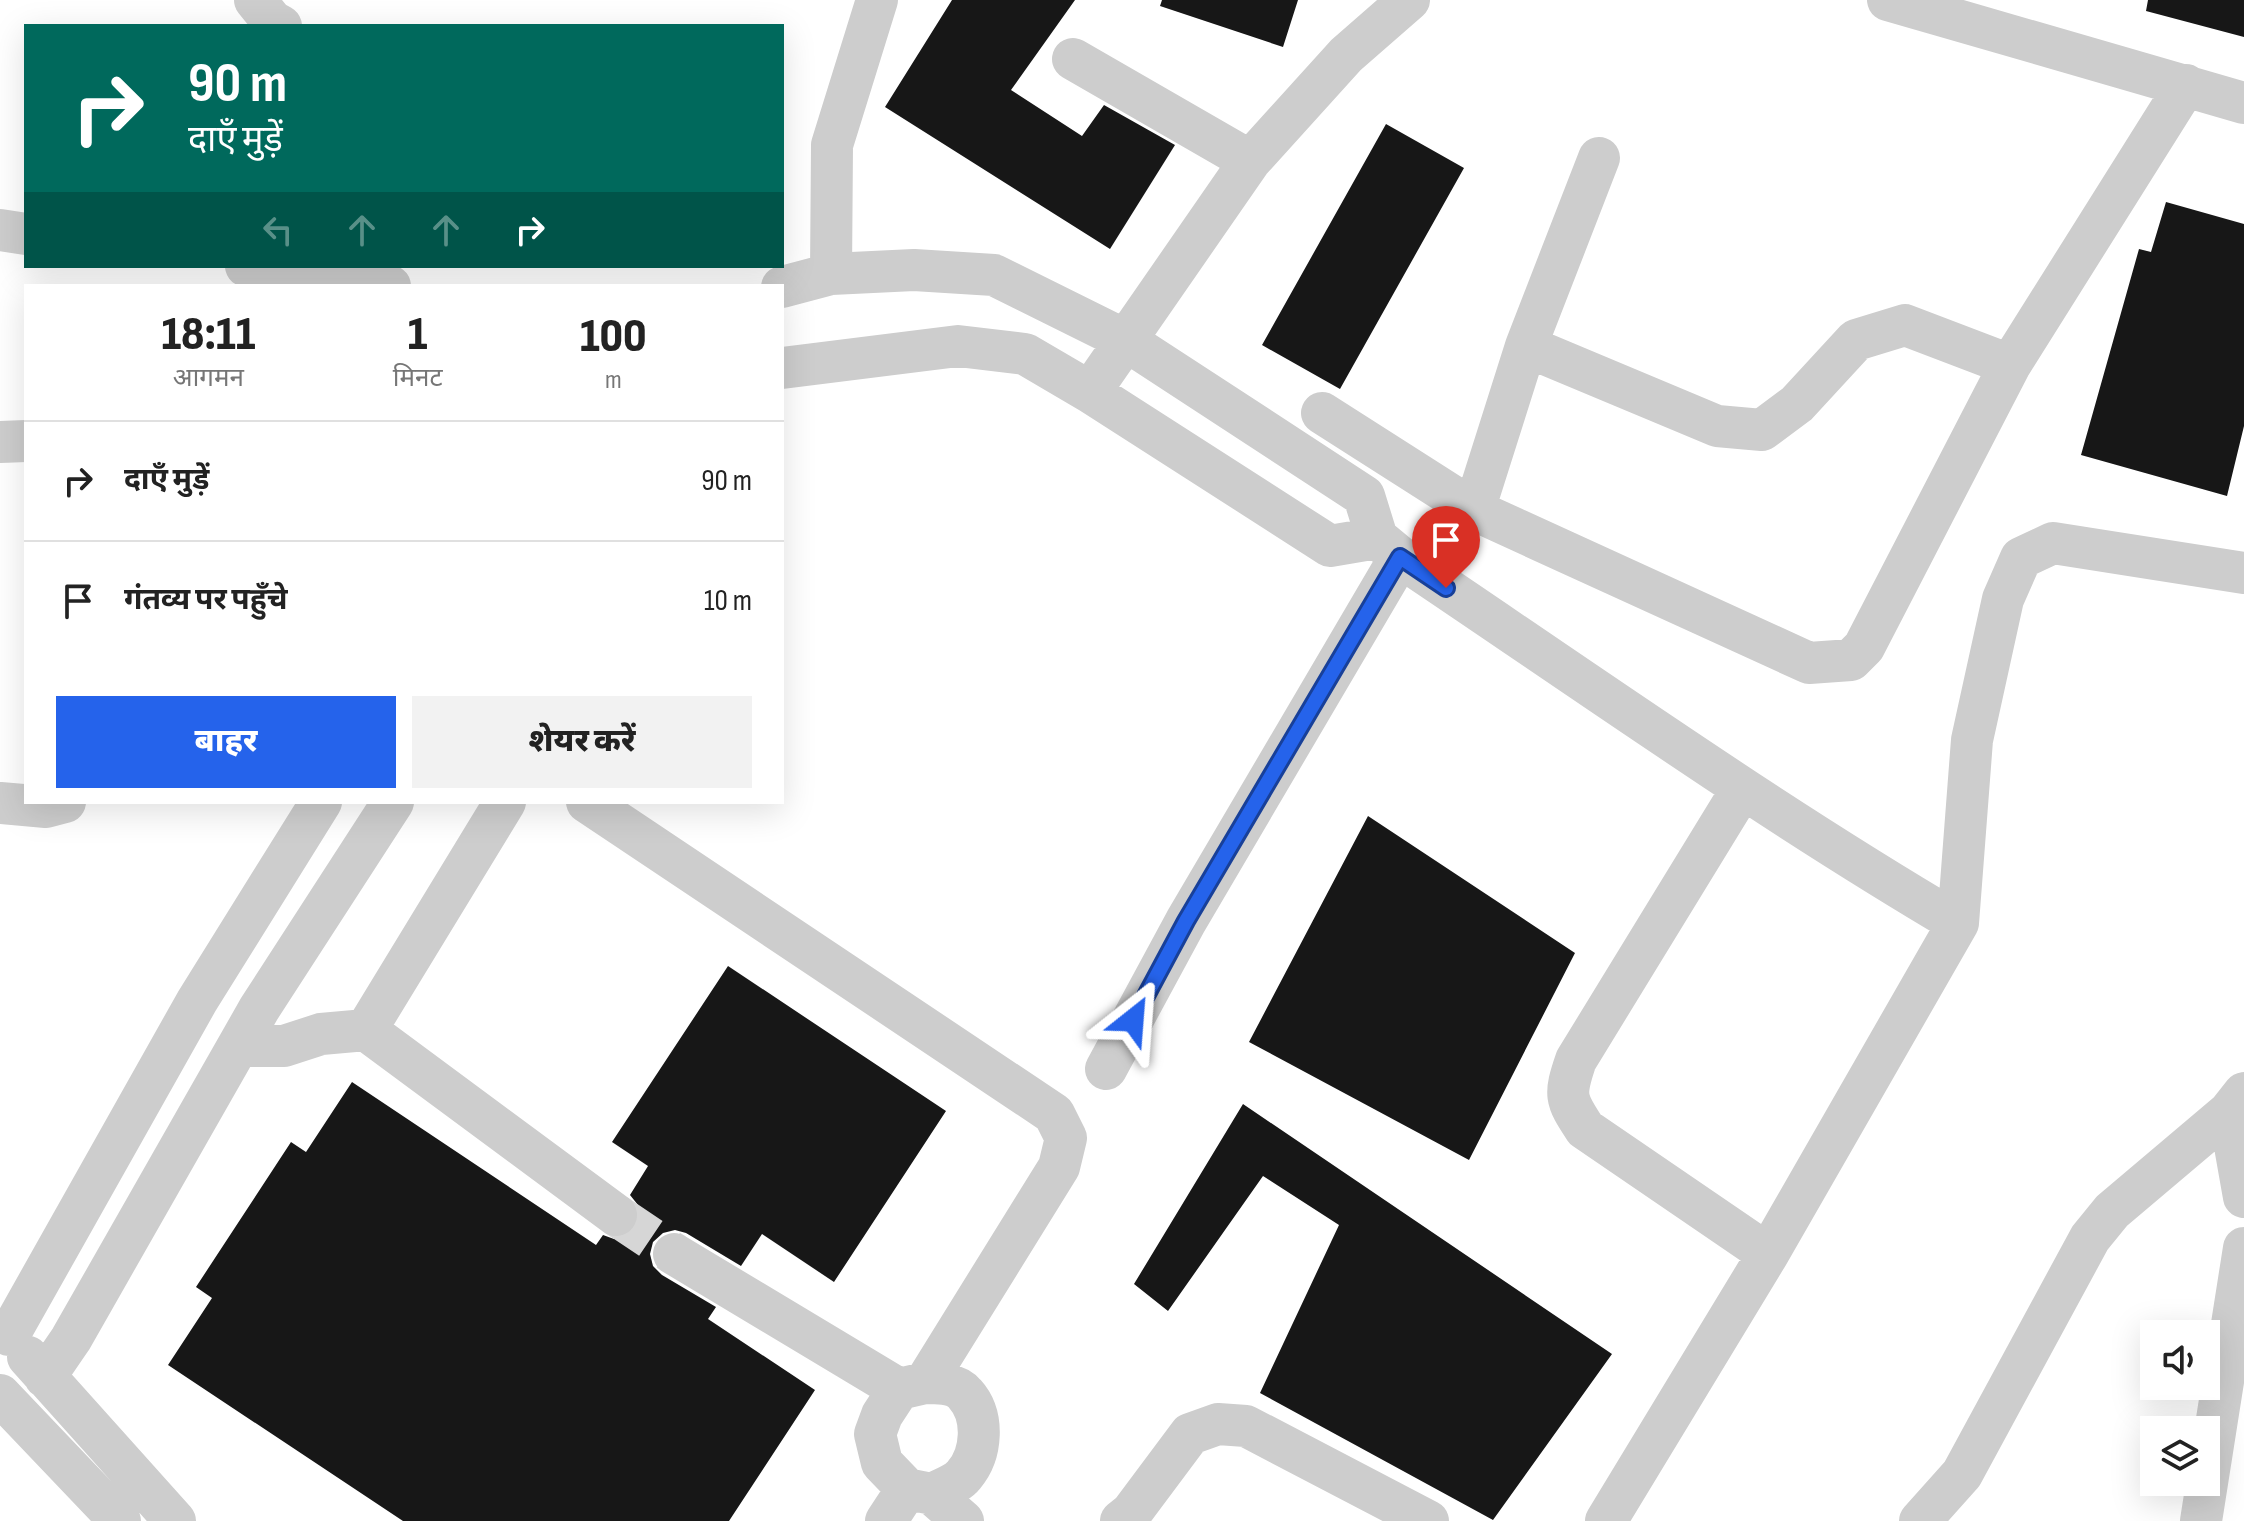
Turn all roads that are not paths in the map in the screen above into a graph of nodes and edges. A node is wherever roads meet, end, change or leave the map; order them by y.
1 (255, 0) edge
2 (877, 0) edge
3 (1362, 0) edge
4 (1409, 0) edge
5 (1888, 0) edge
6 (277, 24) edge
7 (1346, 55) junction
8 (1073, 59) dead end
9 (2186, 85) junction
10 (2244, 103) edge
11 (1599, 158) dead end
12 (1250, 161) junction
13 (0, 230) edge
14 (24, 234) edge
15 (260, 268) edge
16 (831, 274) junction
17 (376, 284) edge
18 (784, 286) edge
19 (1125, 340) junction
20 (1526, 346) junction
21 (2010, 365) junction
22 (784, 368) edge
23 (1090, 392) junction
24 (1322, 413) dead end
25 (24, 441) edge
26 (0, 442) edge
27 (1474, 510) junction
28 (1389, 548) junction
29 (2244, 573) edge
30 (1742, 789) junction
31 (0, 803) edge
32 (57, 804) edge
33 (320, 804) edge
34 (392, 804) edge
35 (504, 804) edge
36 (590, 804) edge
37 (1958, 923) junction
38 (210, 980) junction
39 (259, 1009) junction
40 (366, 1030) junction
41 (239, 1046) junction
42 (1106, 1069) dead end
43 (2237, 1102) edge
44 (2244, 1197) edge
45 (616, 1215) tunnel mouth
46 (2244, 1248) edge
47 (674, 1254) tunnel mouth
48 (1768, 1254) junction
49 (5, 1331) edge
50 (45, 1377) junction
51 (912, 1386) junction
52 (0, 1395) edge
53 (922, 1506) edge
54 (120, 1521) edge
55 (175, 1521) edge
56 (1121, 1521) edge
57 (1428, 1521) edge
58 (1606, 1521) edge
59 (1920, 1521) edge
60 (2201, 1521) edge

1 - 6 street
2 - 16 street
3 - 7 street
4 - 7 street
5 - 9 street
7 - 12 street
8 - 12 street
9 - 10 street
9 - 21 street
11 - 20 street
12 - 19 street
13 - 14 street
15 - 17 street
16 - 18 street
16 - 19 street
19 - 23 street
19 - 28 street
20 - 21 street
20 - 27 street
21 - 27 street
22 - 23 street
23 - 28 street
24 - 27 street
25 - 26 street
28 - 30 street
28 - 42 street
29 - 37 street
30 - 37 street
30 - 48 street
31 - 32 street
33 - 38 street
34 - 39 street
35 - 40 street
36 - 51 street
37 - 48 street
38 - 39 street
38 - 49 street
39 - 41 street
40 - 41 street
40 - 45 street
41 - 50 street
43 - 44 street
43 - 59 street
46 - 60 street
47 - 51 street
48 - 58 street
49 - 50 street
50 - 55 street
51 - 53 street
51 - 53 street
52 - 54 street
56 - 57 street

